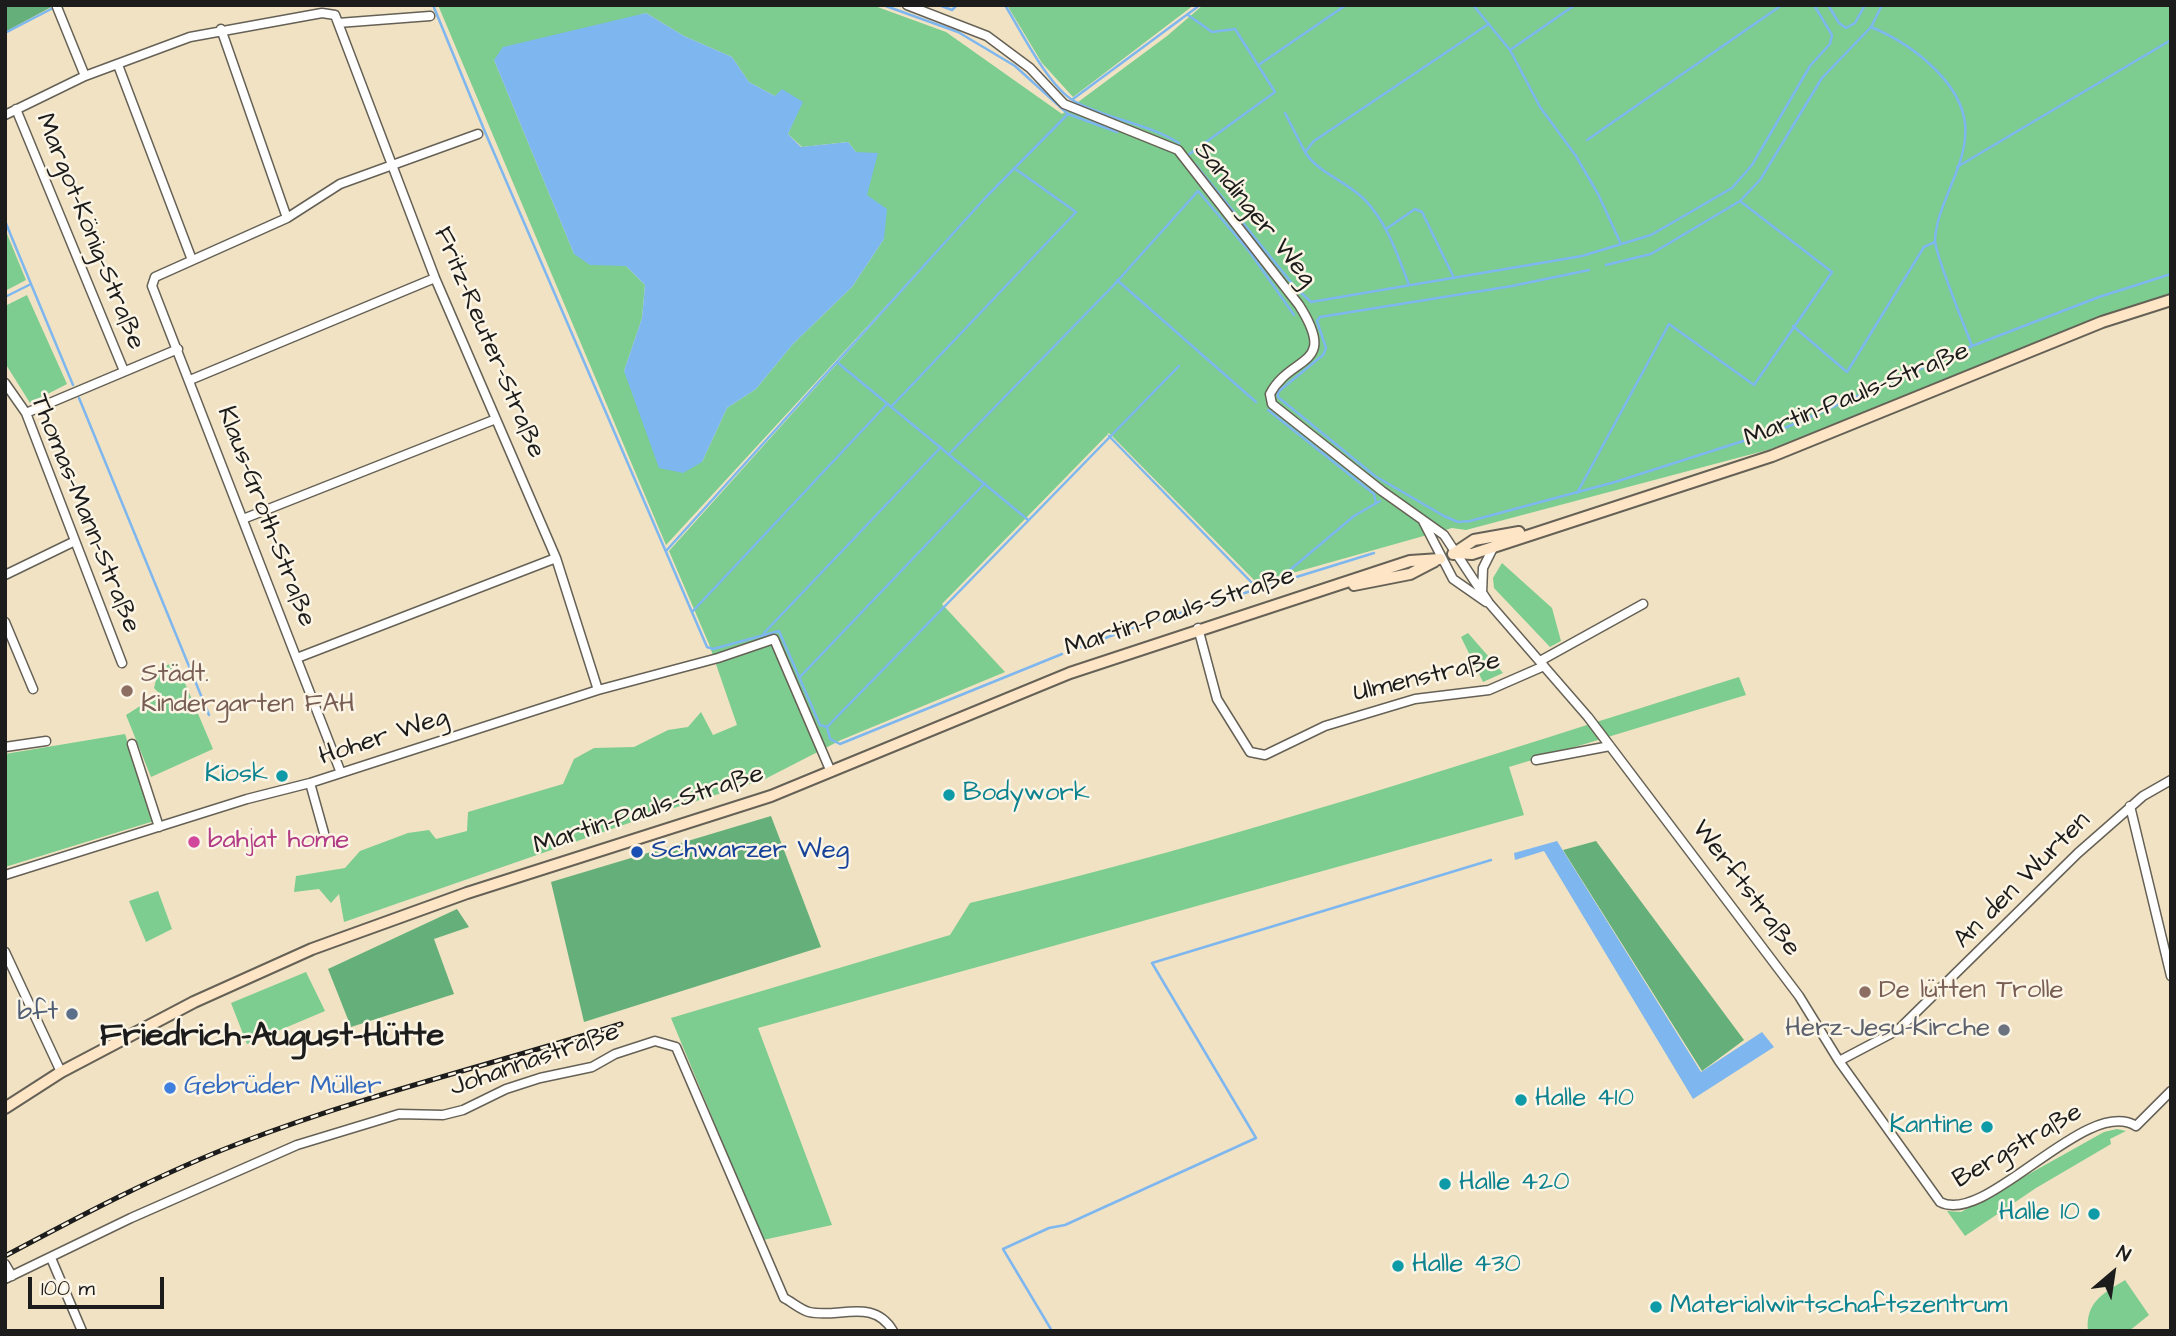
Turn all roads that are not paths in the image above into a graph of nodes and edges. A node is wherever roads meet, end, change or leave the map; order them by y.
1 (907, 5) edge
2 (57, 8) dead end
3 (430, 16) dead end
4 (336, 19) junction
5 (220, 29) junction
6 (118, 65) junction
7 (85, 76) junction
8 (16, 109) junction
9 (5, 115) edge
10 (478, 134) dead end
11 (391, 165) junction
12 (287, 218) junction
13 (192, 260) junction
14 (435, 278) junction
15 (2171, 300) edge
16 (178, 349) junction
17 (124, 371) junction
18 (190, 380) junction
19 (5, 383) edge
20 (26, 413) junction
21 (496, 419) junction
22 (1422, 517) junction
23 (243, 519) junction
24 (1556, 525) junction
25 (73, 542) junction
26 (1494, 546) junction
27 (1456, 553) junction
28 (556, 558) junction
29 (1440, 558) junction
30 (5, 575) edge
31 (1482, 594) junction
32 (1489, 603) junction
33 (1643, 604) dead end
34 (5, 622) edge
35 (1198, 628) junction
36 (297, 658) junction
37 (122, 663) dead end
38 (1542, 664) junction
39 (33, 689) dead end
40 (598, 690) junction
41 (46, 741) dead end
42 (132, 744) dead end
43 (1610, 746) junction
44 (5, 747) edge
45 (1536, 760) dead end
46 (831, 772) junction
47 (341, 773) junction
48 (2171, 780) edge
49 (310, 783) junction
50 (2130, 806) junction
51 (159, 827) junction
52 (324, 833) dead end
53 (5, 875) edge
54 (5, 953) edge
55 (2171, 976) edge
56 (1839, 1061) junction
57 (61, 1072) junction
58 (2171, 1091) edge
59 (5, 1108) edge
60 (1954, 1207) joint
61 (51, 1258) junction
62 (5, 1264) edge
63 (8, 1278) edge
64 (82, 1331) edge
65 (893, 1331) edge

1 - 22 street, Sandinger Weg
2 - 7 street
3 - 4 street
4 - 5 street
4 - 11 street, Fritz-Reuter-Straße
5 - 6 street
5 - 12 street
6 - 7 street
6 - 13 street
7 - 8 street
8 - 9 street
8 - 17 street, Margot-König-Straße
10 - 11 street
11 - 12 street
11 - 14 street, Fritz-Reuter-Straße
12 - 13 street
13 - 16 street, Klaus-Groth-Straße
14 - 18 street
14 - 21 street, Fritz-Reuter-Straße
15 - 24 street, Martin-Pauls-Straße
16 - 17 street
16 - 18 street, Klaus-Groth-Straße
17 - 20 street
18 - 23 street, Klaus-Groth-Straße
19 - 20 street, Thomas-Mann-Straße
20 - 25 street, Thomas-Mann-Straße
21 - 23 street
21 - 28 street, Fritz-Reuter-Straße
22 - 27 street, Sandinger Weg
22 - 29 street
23 - 36 street, Klaus-Groth-Straße
24 - 26 street, Martin-Pauls-Straße
24 - 27 street, Martin-Pauls-Straße
25 - 30 street
25 - 37 street, Thomas-Mann-Straße
26 - 27 street, Martin-Pauls-Straße
26 - 31 street
27 - 29 street, Martin-Pauls-Straße
27 - 31 street, Werftstraße
28 - 36 street
28 - 40 street, Fritz-Reuter-Straße
29 - 32 street, Werftstraße
29 - 35 street, Martin-Pauls-Straße
31 - 32 street, Werftstraße
32 - 38 street, Werftstraße
33 - 38 street, Ulmenstraße
34 - 39 street
35 - 38 street, Ulmenstraße
35 - 46 street, Martin-Pauls-Straße
36 - 47 street, Klaus-Groth-Straße
38 - 43 street, Werftstraße
40 - 46 street, Hoher Weg
40 - 47 street, Hoher Weg
41 - 44 street
42 - 51 street
43 - 45 street
43 - 56 street, Werftstraße
46 - 57 street, Martin-Pauls-Straße
47 - 49 street, Hoher Weg
48 - 50 street, An den Wurten
49 - 51 street, Hoher Weg
49 - 52 street
50 - 55 street
50 - 56 street, An den Wurten
51 - 53 street, Hoher Weg
54 - 57 street
56 - 60 street, Werftstraße
57 - 59 street, Martin-Pauls-Straße
58 - 60 street, Bergstraße
61 - 63 street, Johannastraße
61 - 64 street
61 - 65 street, Johannastraße
62 - 63 street

